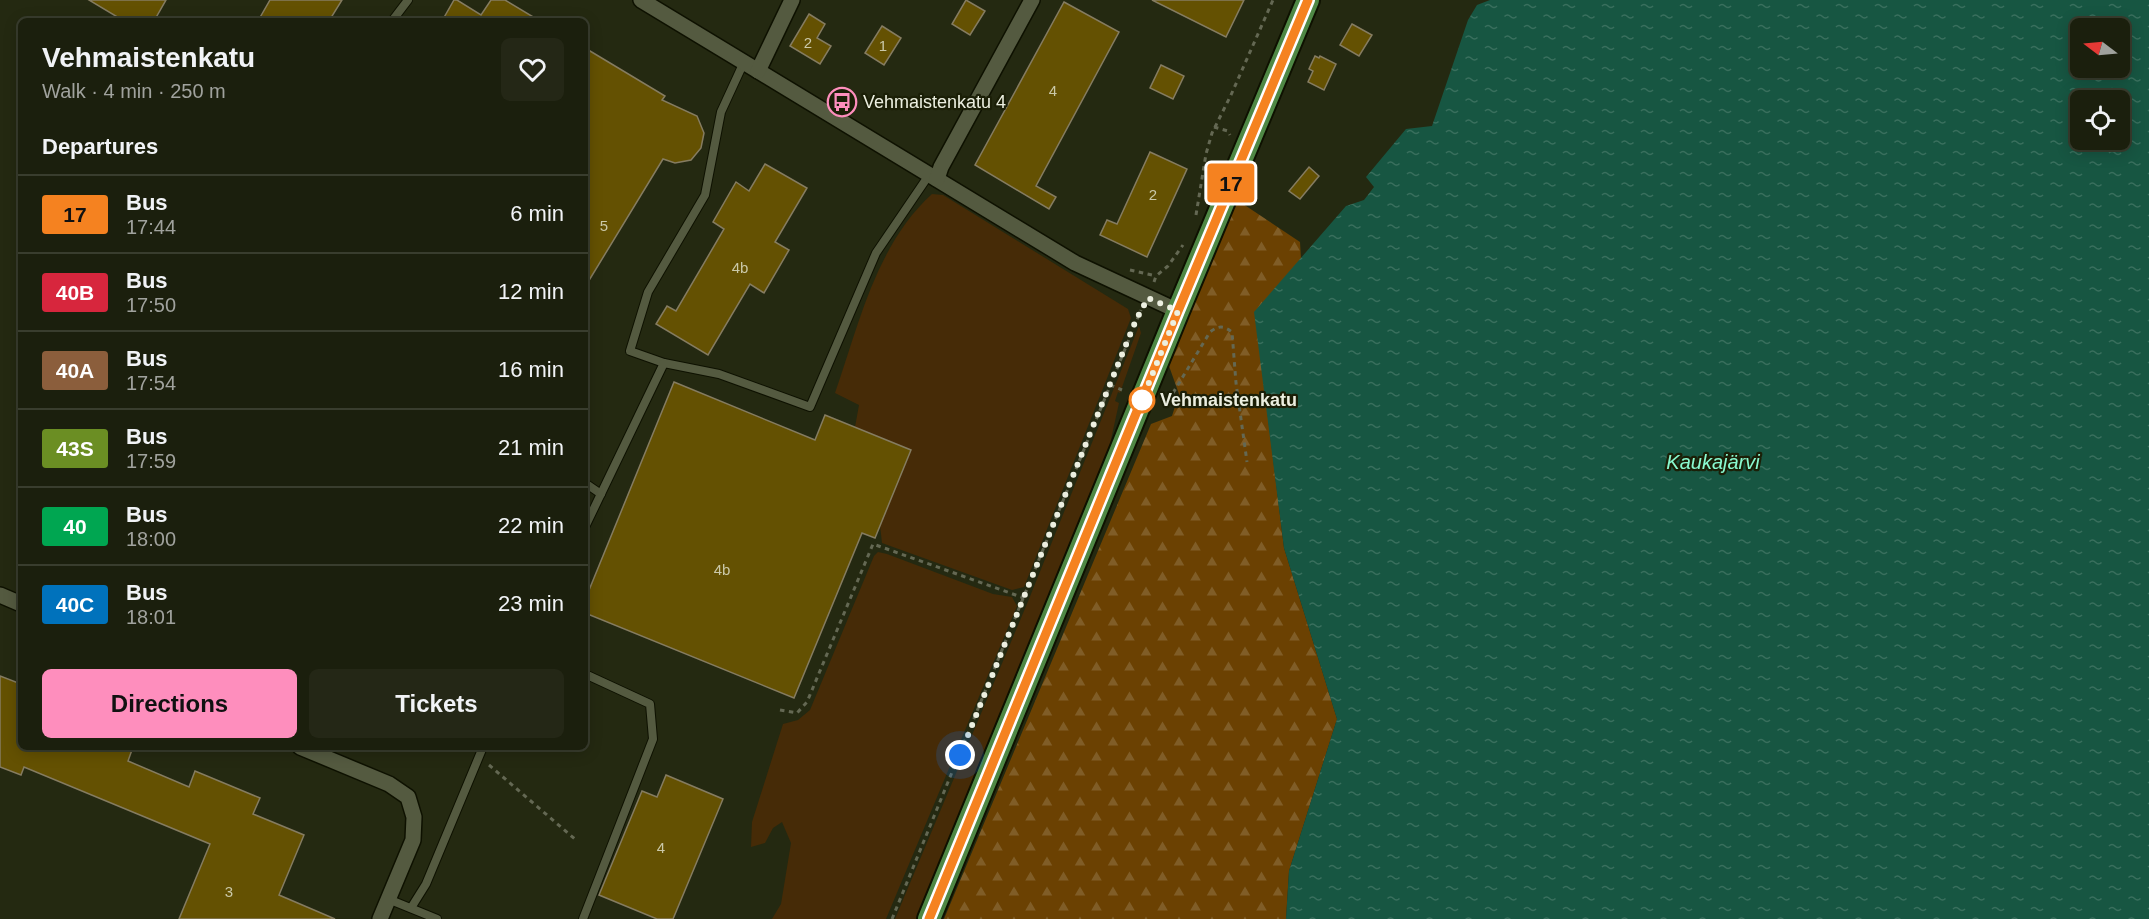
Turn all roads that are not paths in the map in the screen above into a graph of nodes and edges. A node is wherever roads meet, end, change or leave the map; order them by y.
1 (408, 0) edge
2 (641, 0) edge
3 (792, 0) edge
4 (1032, 0) edge
5 (1308, 0) edge
6 (394, 18) edge
7 (744, 62) junction
8 (758, 70) junction
9 (933, 177) junction
10 (1178, 311) junction
11 (663, 363) junction
12 (588, 485) edge
13 (601, 494) junction
14 (588, 521) edge
15 (0, 595) edge
16 (18, 603) edge
17 (588, 675) edge
18 (307, 750) edge
19 (482, 750) edge
20 (388, 899) junction
21 (411, 908) junction
22 (380, 919) edge
23 (437, 919) edge
24 (583, 919) edge
25 (929, 919) edge

1 - 6 lane
2 - 7 street
3 - 8 street
4 - 9 street
5 - 10 main road
7 - 8 street
7 - 11 lane
8 - 9 street
9 - 10 street
9 - 11 lane
10 - 25 main road
11 - 13 lane
12 - 13 lane
13 - 14 lane
15 - 16 street
17 - 24 lane
18 - 20 street
19 - 21 lane
20 - 21 lane
20 - 22 street
21 - 23 lane

